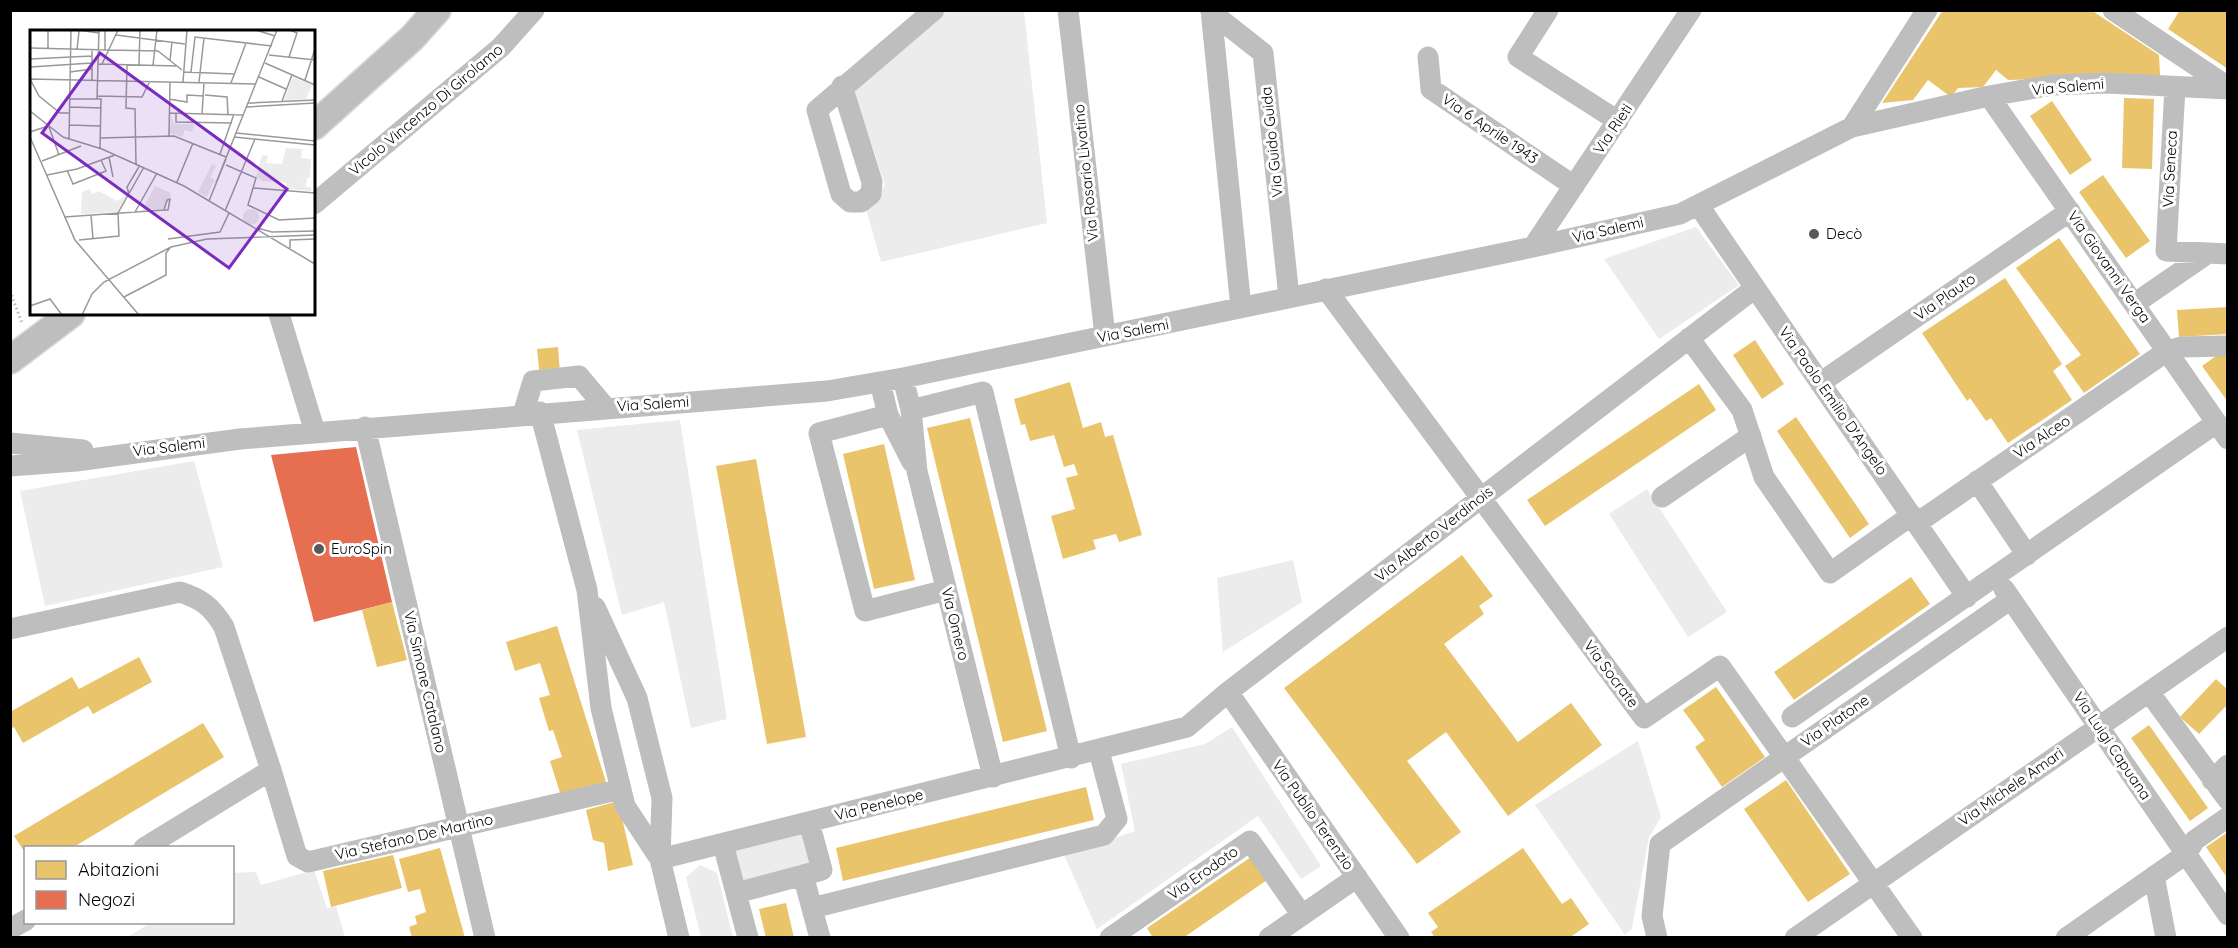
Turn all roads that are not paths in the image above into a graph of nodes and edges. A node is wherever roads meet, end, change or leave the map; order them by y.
1 (437, 10) edge
2 (534, 10) edge
3 (934, 10) edge
4 (1068, 10) edge
5 (1548, 10) edge
6 (1691, 10) edge
7 (1927, 10) edge
8 (2113, 10) edge
9 (1211, 11) edge
10 (1428, 57) dead end
11 (842, 86) junction
12 (2175, 87) junction
13 (2228, 88) edge
14 (1989, 96) junction
15 (1618, 121) junction
16 (315, 125) edge
17 (1852, 127) junction
18 (1574, 186) junction
19 (315, 203) edge
20 (1699, 206) junction
21 (2070, 211) junction
22 (1533, 247) junction
23 (2218, 254) edge
24 (1755, 288) junction
25 (1326, 289) junction
26 (1289, 297) junction
27 (2134, 304) junction
28 (1241, 308) junction
29 (70, 315) edge
30 (279, 315) edge
31 (1105, 336) junction
32 (1689, 338) junction
33 (2228, 346) edge
34 (2168, 351) junction
35 (21, 352) edge
36 (903, 378) junction
37 (880, 382) junction
38 (1820, 382) junction
39 (605, 407) junction
40 (911, 410) junction
41 (531, 413) junction
42 (888, 416) junction
43 (365, 427) junction
44 (2222, 431) edge
45 (315, 432) junction
46 (1751, 436) junction
47 (10, 443) edge
48 (125, 452) junction
49 (75, 461) junction
50 (10, 466) edge
51 (917, 471) junction
52 (10, 479) edge
53 (1977, 481) junction
54 (1662, 496) dead end
55 (1480, 499) junction
56 (1914, 519) junction
57 (2028, 555) junction
58 (1996, 576) junction
59 (587, 590) junction
60 (946, 590) junction
61 (1967, 597) junction
62 (2011, 599) junction
63 (10, 629) edge
64 (2228, 637) edge
65 (2149, 692) junction
66 (1228, 693) junction
67 (1792, 717) dead end
68 (2098, 726) junction
69 (1099, 751) junction
70 (1784, 757) junction
71 (1071, 758) junction
72 (2228, 765) edge
73 (271, 770) junction
74 (993, 777) junction
75 (2212, 780) junction
76 (621, 789) junction
77 (2228, 800) edge
78 (2228, 817) edge
79 (809, 822) junction
80 (459, 827) junction
81 (723, 844) junction
82 (147, 846) edge
83 (2186, 854) junction
84 (660, 859) junction
85 (803, 875) junction
86 (2154, 876) junction
87 (1357, 877) junction
88 (1874, 883) junction
89 (736, 893) junction
90 (812, 908) junction
91 (1302, 915) junction
92 (2228, 915) edge
93 (24, 921) edge
94 (10, 929) edge
95 (1117, 936) edge
96 (484, 938) edge
97 (679, 938) edge
98 (748, 938) edge
99 (820, 938) edge
100 (1269, 938) edge
101 (1399, 938) edge
102 (1657, 938) edge
103 (1795, 938) edge
104 (1912, 938) edge
105 (2066, 938) edge
106 (2166, 938) edge

1 - 16 main road
2 - 19 street, Vicolo Vincenzo Di Girolamo
3 - 11 street
4 - 31 street, Via Rosario Livatino
5 - 15 street
6 - 15 street, Via Rieti
7 - 17 street
8 - 13 street
9 - 26 street, Via Guido Guida
9 - 28 street, Via Guido Guida
10 - 18 street, Via 6 Aprile 1943
11 - 11 street
12 - 13 street, Via Salemi
12 - 14 street, Via Salemi
12 - 23 street, Via Seneca
14 - 17 street, Via Salemi
14 - 21 street, Via Giovanni Verga
15 - 18 street, Via Rieti
17 - 20 street, Via Salemi
18 - 22 street, Via Rieti
20 - 22 street, Via Salemi
20 - 24 street, Via Paolo Emilio D'Angelo
21 - 27 street, Via Giovanni Verga
21 - 38 street, Via Plauto
22 - 25 street, Via Salemi
23 - 27 street
24 - 32 street, Via Alberto Verdinois
24 - 38 street, Via Paolo Emilio D'Angelo
25 - 26 street, Via Salemi
25 - 55 street, Via Socrate
26 - 28 street, Via Salemi
27 - 34 street, Via Giovanni Verga
28 - 31 street, Via Salemi
29 - 35 main road
30 - 45 street
31 - 36 street, Via Salemi
32 - 46 street
32 - 55 street, Via Alberto Verdinois
33 - 34 street
34 - 44 street, Via Giovanni Verga
34 - 53 street, Via Alceo
36 - 37 street, Via Salemi
36 - 40 street
37 - 39 street, Via Salemi
37 - 42 street
38 - 56 street, Via Paolo Emilio D'Angelo
39 - 41 street, Via Salemi
39 - 41 street
40 - 51 street
40 - 71 street
41 - 43 street, Via Salemi
41 - 59 street
42 - 51 street
42 - 60 street
43 - 45 street, Via Salemi
43 - 80 street, Via Simone Catalano
44 - 57 street
45 - 48 street, Via Salemi
46 - 54 street
46 - 56 street, Via Alceo
47 - 48 street
48 - 49 street, Via Salemi
49 - 50 street, Via Salemi
49 - 52 street
51 - 60 street, Via Omero
53 - 56 street, Via Alceo
53 - 57 street
55 - 66 street, Via Alberto Verdinois
55 - 70 street, Via Socrate
56 - 61 street, Via Paolo Emilio D'Angelo
57 - 58 street
58 - 61 street
58 - 62 street, Via Luigi Capuana
59 - 76 street
59 - 84 street
60 - 74 street, Via Omero
61 - 67 street
62 - 68 street, Via Luigi Capuana
62 - 70 street, Via Platone
63 - 73 street, Via Stefano De Martino
64 - 65 street, Via Michele Amari
65 - 68 street, Via Michele Amari
65 - 75 street
66 - 69 street, Via Alberto Verdinois
66 - 87 street, Via Publio Terenzio
68 - 83 street, Via Luigi Capuana
68 - 88 street, Via Michele Amari
69 - 71 street, Via Penelope
69 - 90 street
70 - 88 street, Via Socrate
70 - 102 street, Via Platone
71 - 74 street, Via Penelope
72 - 75 street
73 - 80 street, Via Stefano De Martino
73 - 82 street
74 - 79 street, Via Penelope
75 - 77 street
76 - 80 street, Via Stefano De Martino
76 - 84 street
78 - 83 street
79 - 81 street, Via Penelope
79 - 85 street
80 - 96 street, Via Simone Catalano
81 - 84 street, Via Penelope
81 - 89 street
83 - 86 street
83 - 92 street, Via Luigi Capuana
84 - 97 street
85 - 89 street
85 - 90 street
86 - 105 street
86 - 106 street
87 - 91 street
87 - 101 street, Via Publio Terenzio
88 - 103 street, Via Michele Amari
88 - 104 street, Via Socrate
89 - 98 street
90 - 99 street
91 - 95 street, Via Erodoto
91 - 100 street
93 - 94 street

